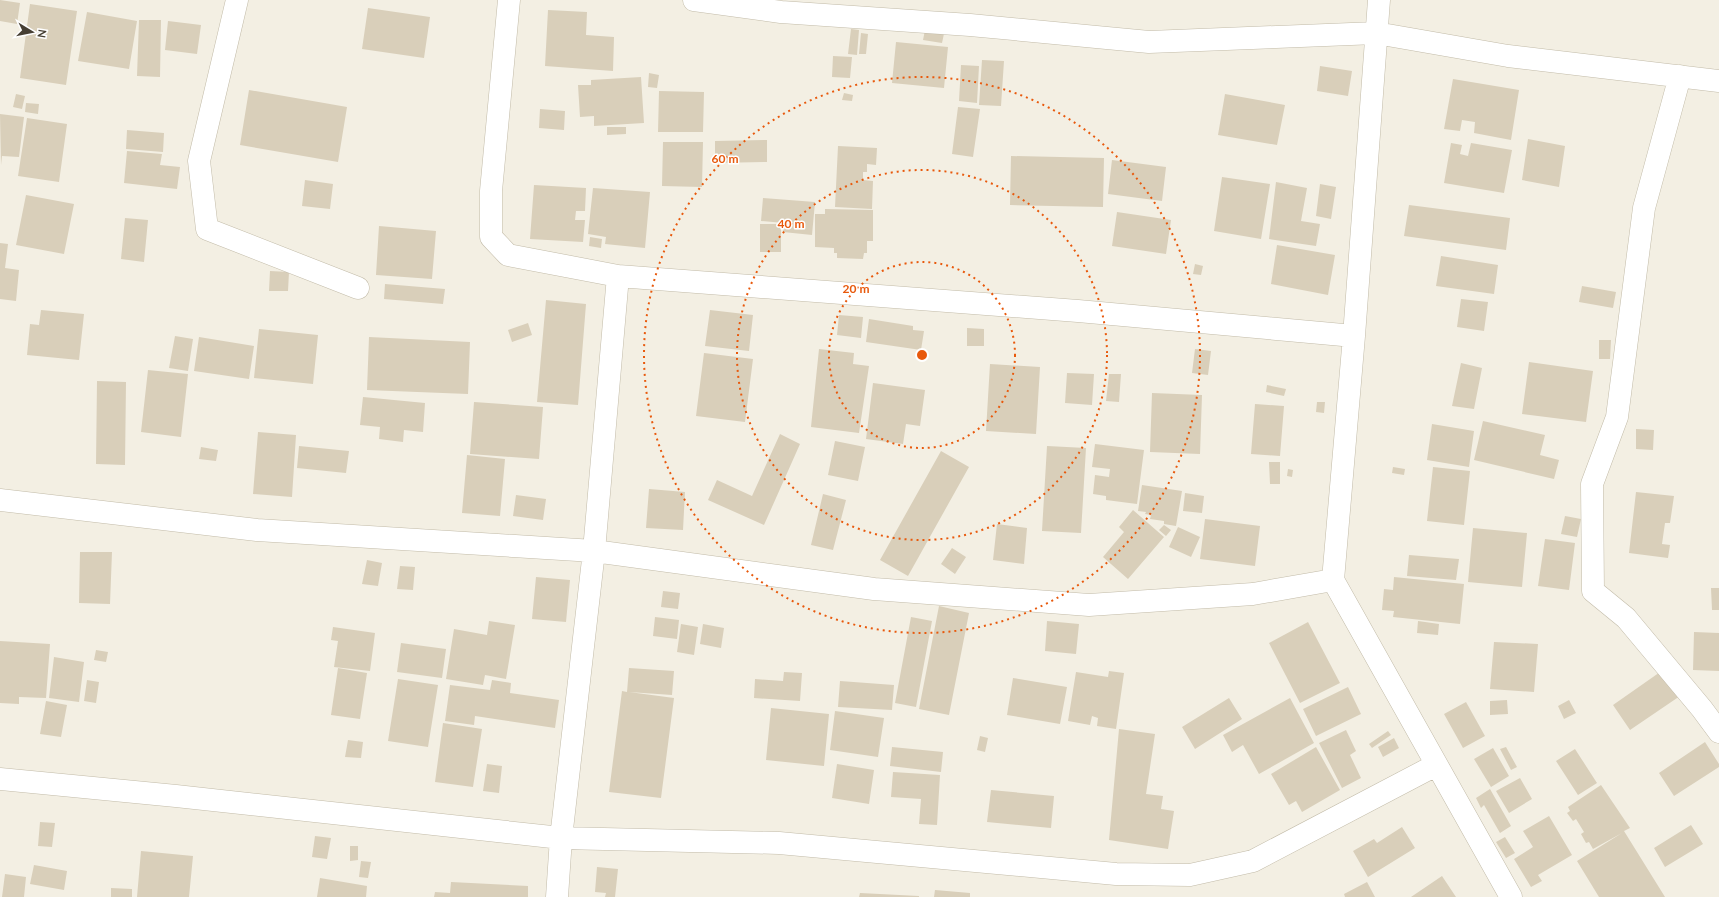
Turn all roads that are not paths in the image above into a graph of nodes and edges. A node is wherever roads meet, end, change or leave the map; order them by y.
1 (237, 0) edge
2 (509, 0) edge
3 (694, 0) edge
4 (1379, 0) edge
5 (1376, 33) junction
6 (1680, 76) junction
7 (1719, 81) edge
8 (618, 276) junction
9 (358, 288) dead end
10 (1354, 336) junction
11 (0, 500) edge
12 (594, 551) junction
13 (1333, 580) junction
14 (1719, 732) edge
15 (1436, 765) junction
16 (0, 779) edge
17 (562, 838) junction
18 (557, 897) edge
19 (1511, 897) edge

1 - 9 street
2 - 8 street
3 - 5 street
4 - 5 street
5 - 6 street
5 - 10 street
6 - 7 street
6 - 14 street
8 - 10 street
8 - 12 street
10 - 13 street
11 - 12 street
12 - 13 street
12 - 17 street
13 - 15 street
15 - 17 street
15 - 19 street
16 - 17 street
17 - 18 street

